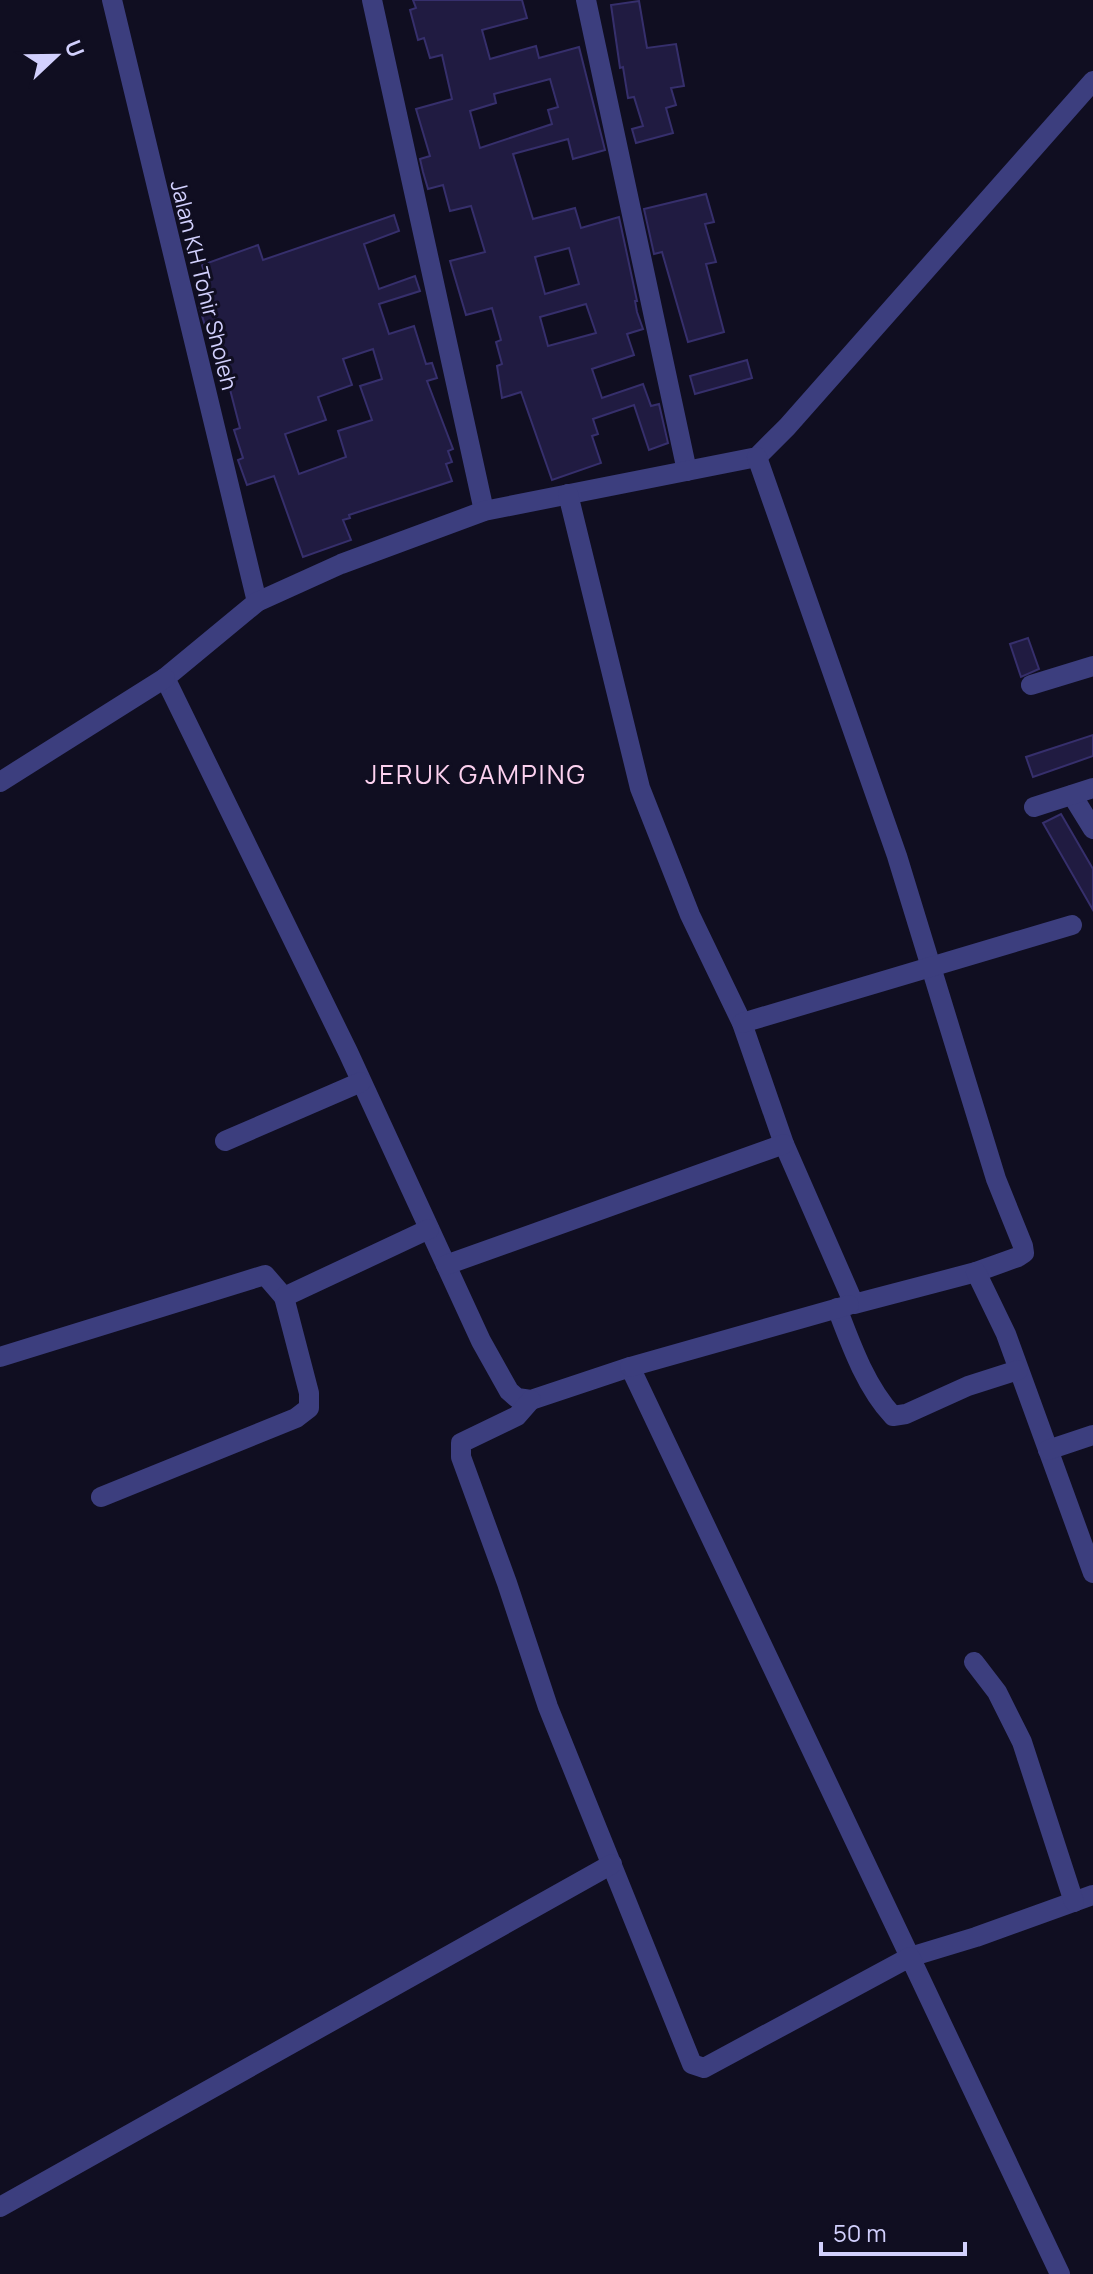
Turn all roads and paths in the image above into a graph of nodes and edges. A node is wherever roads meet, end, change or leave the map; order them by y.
1 (112, 0) edge
2 (372, 0) edge
3 (586, 0) edge
4 (1093, 81) edge
5 (764, 450) junction
6 (685, 461) junction
7 (568, 494) junction
8 (482, 503) junction
9 (254, 594) junction
10 (1093, 666) edge
11 (165, 678) junction
12 (1031, 685) dead end
13 (0, 782) edge
14 (1093, 788) edge
15 (1072, 795) junction
16 (1034, 807) dead end
17 (1093, 829) edge
18 (1072, 925) dead end
19 (932, 966) junction
20 (742, 1023) junction
21 (361, 1082) junction
22 (225, 1141) dead end
23 (784, 1144) junction
24 (429, 1229) junction
25 (446, 1265) junction
26 (976, 1272) junction
27 (284, 1297) junction
28 (846, 1306) junction
29 (0, 1357) edge
30 (630, 1367) junction
31 (1018, 1370) junction
32 (531, 1400) junction
33 (1093, 1435) edge
34 (1048, 1450) junction
35 (101, 1497) dead end
36 (1093, 1573) edge
37 (974, 1662) dead end
38 (612, 1864) junction
39 (1084, 1899) edge
40 (910, 1957) junction
41 (0, 2207) edge
42 (1060, 2274) edge

1 - 9 street, Jalan KH Tohir Sholeh
2 - 8 street
3 - 6 street
4 - 5 street
5 - 6 street
5 - 19 street
6 - 7 street
7 - 8 street
7 - 20 street
8 - 9 street
9 - 11 street
10 - 12 street
11 - 13 street
11 - 21 street
14 - 15 street
15 - 16 street
15 - 17 street
18 - 19 street
19 - 20 street
19 - 26 street
20 - 23 street
21 - 22 street
21 - 24 street
23 - 25 street
23 - 28 street
24 - 25 street
24 - 27 street
25 - 32 street
26 - 28 street
26 - 31 street
27 - 29 street
27 - 35 street
28 - 30 street
28 - 31 street
30 - 32 street
30 - 40 street
31 - 34 street
32 - 38 street
33 - 34 street
34 - 36 street
37 - 39 street
38 - 40 street
38 - 41 street
39 - 40 street
40 - 42 street

